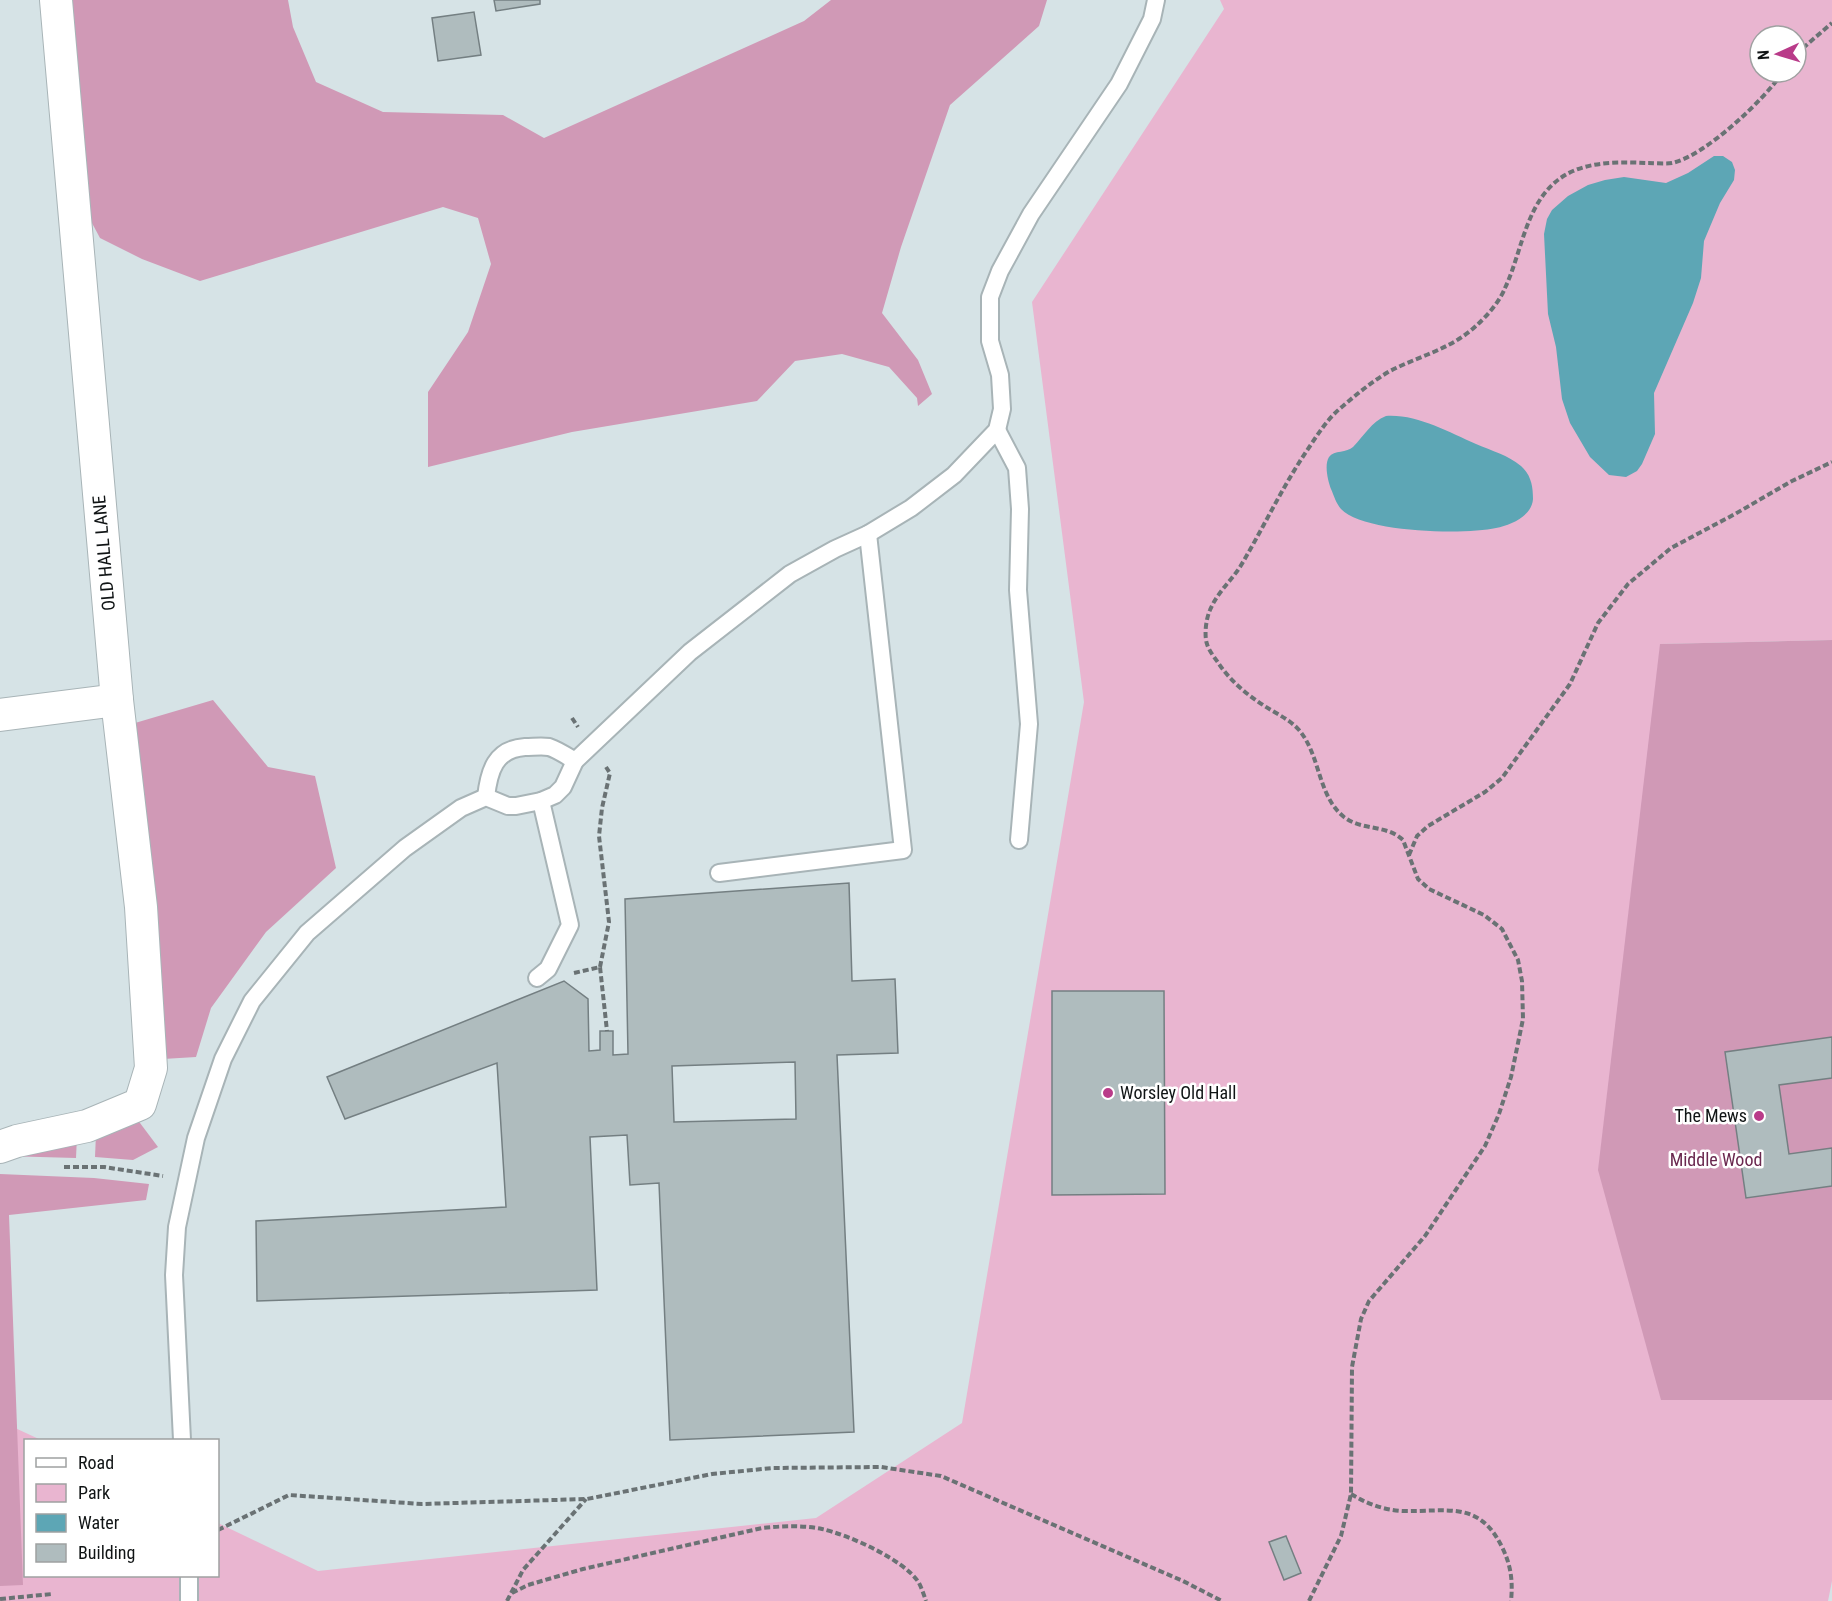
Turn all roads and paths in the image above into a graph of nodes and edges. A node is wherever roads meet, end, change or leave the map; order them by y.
1 (56, 0) edge
2 (1156, 0) edge
3 (1832, 23) edge
4 (1808, 44) edge
5 (1775, 84) edge
6 (997, 430) junction
7 (1832, 462) edge
8 (868, 534) junction
9 (117, 700) junction
10 (0, 715) edge
11 (572, 718) dead end
12 (591, 747) junction
13 (575, 761) junction
14 (486, 797) junction
15 (541, 801) junction
16 (1019, 840) dead end
17 (1409, 856) junction
18 (718, 873) dead end
19 (600, 967) junction
20 (543, 973) joint
21 (607, 1031) dead end
22 (0, 1148) edge
23 (63, 1167) dead end
24 (185, 1184) junction
25 (182, 1439) edge
26 (1351, 1494) junction
27 (587, 1499) junction
28 (219, 1530) edge
29 (189, 1577) edge
30 (512, 1593) junction
31 (52, 1594) dead end
32 (0, 1599) edge
33 (189, 1601) edge
34 (507, 1601) edge
35 (926, 1601) edge
36 (1222, 1601) edge
37 (1309, 1601) edge
38 (1511, 1601) edge

1 - 9 street, OLD HALL LANE
2 - 6 lane
3 - 4 path
5 - 17 path
6 - 8 lane
6 - 16 lane
7 - 17 path
8 - 12 lane
8 - 18 lane
9 - 10 street
9 - 22 street, OLD HALL LANE
11 - 12 path
12 - 13 lane
12 - 19 path
13 - 14 lane
13 - 15 lane
14 - 15 lane
14 - 24 lane
15 - 20 lane
17 - 26 path
19 - 20 path
19 - 21 path
23 - 24 path
24 - 25 lane
26 - 37 path
26 - 38 path
27 - 28 path
27 - 30 path
27 - 36 path
29 - 33 lane
30 - 34 path
30 - 35 path
31 - 32 path

